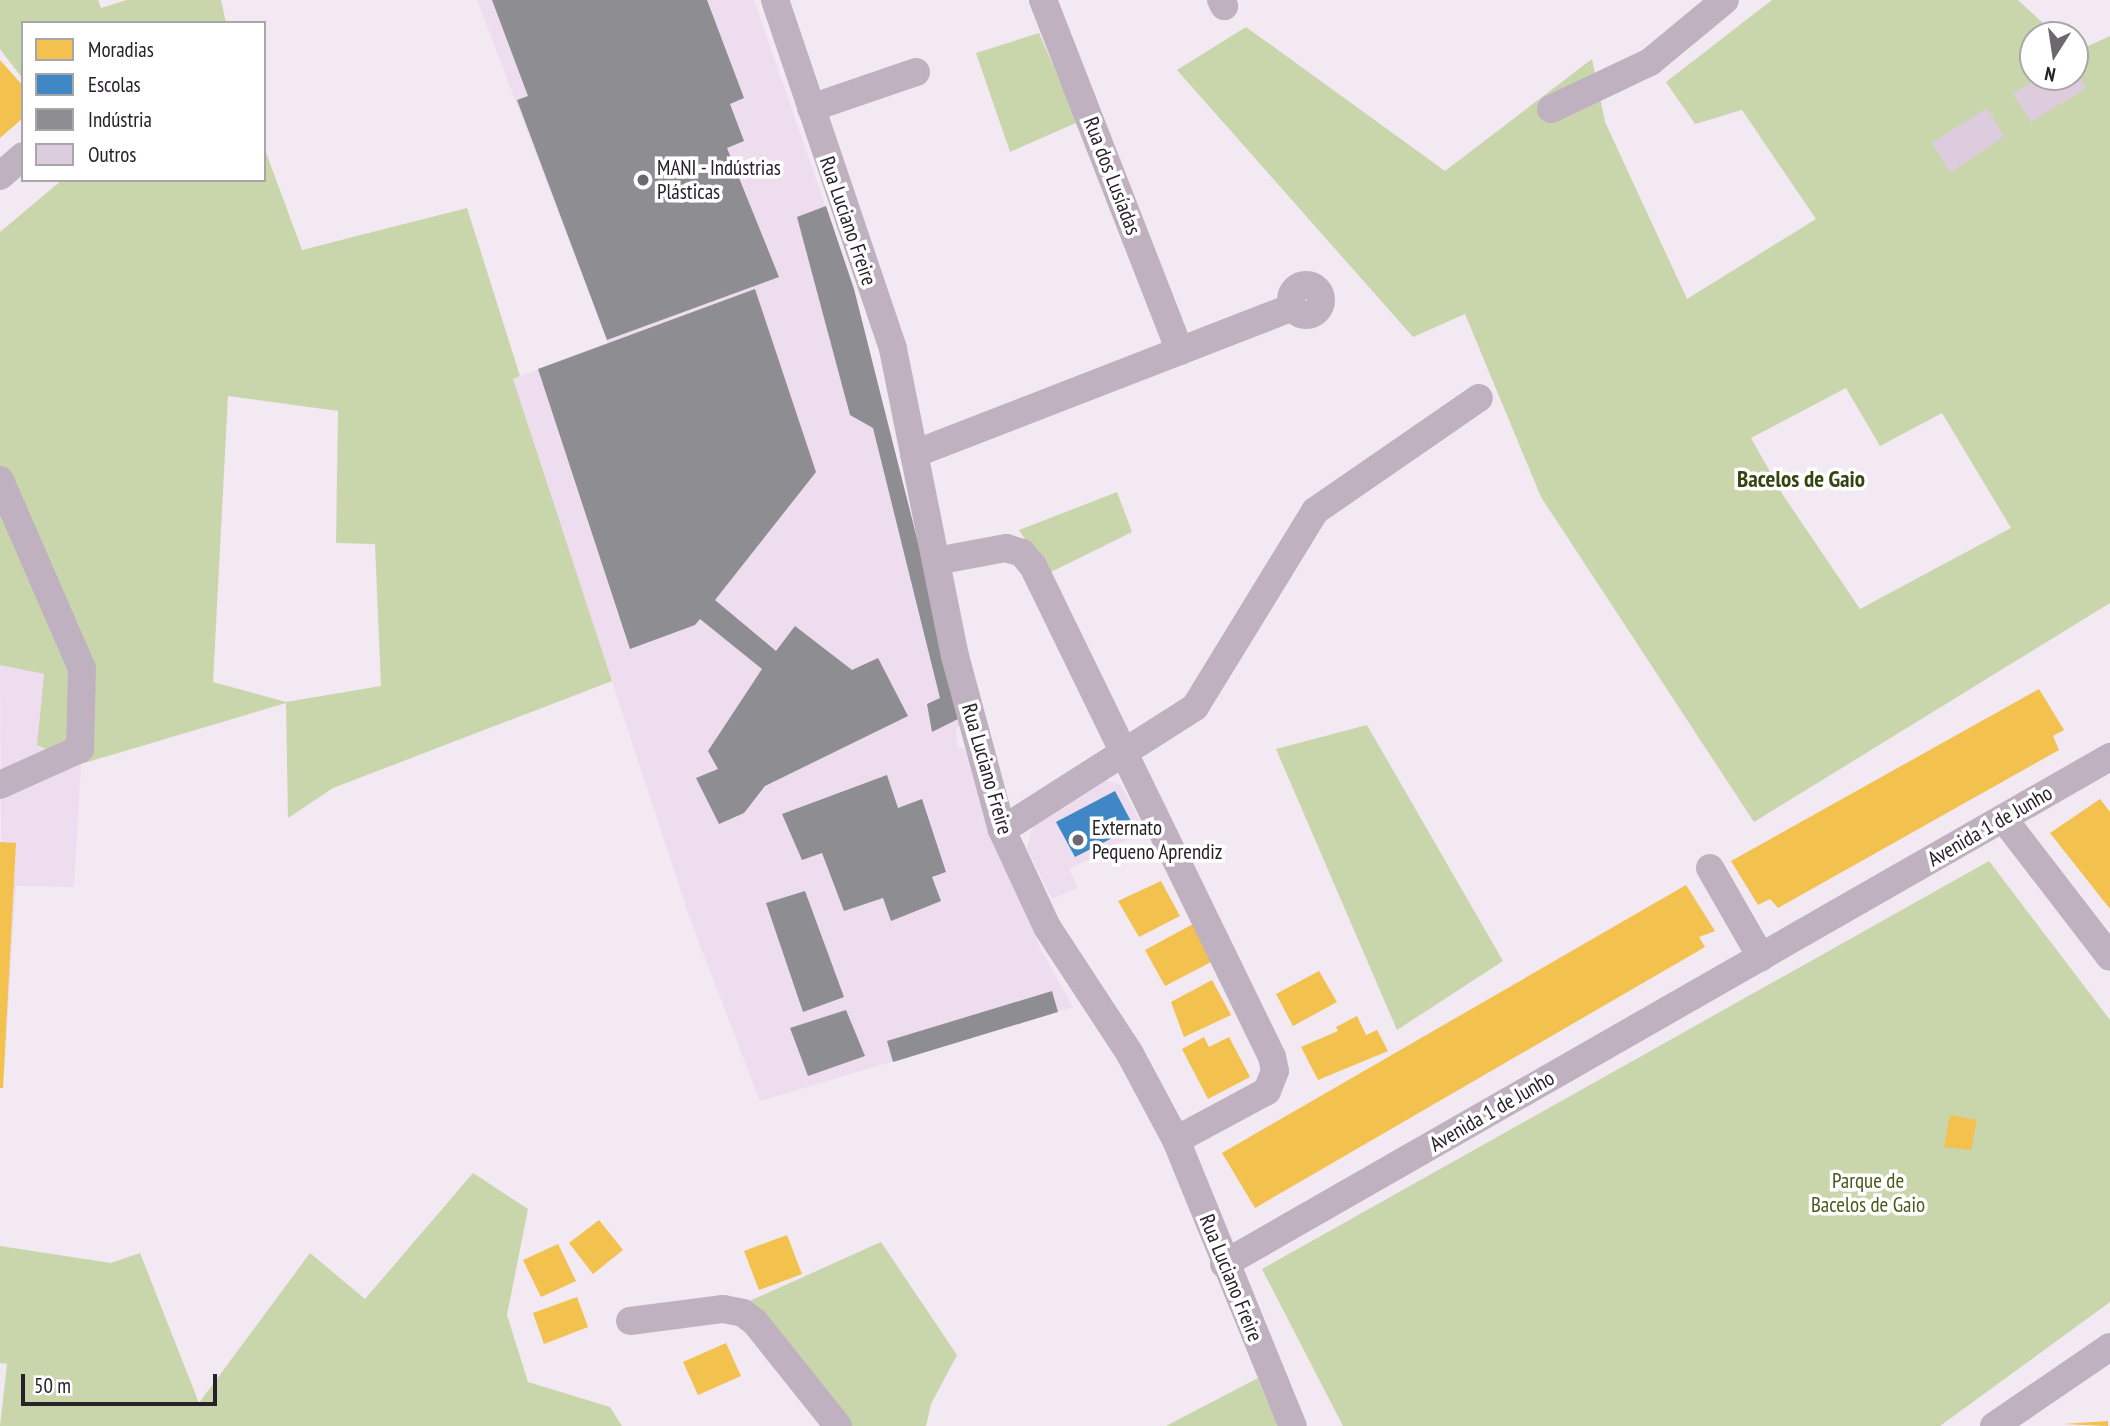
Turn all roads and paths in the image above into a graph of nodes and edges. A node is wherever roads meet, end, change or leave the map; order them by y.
1 (775, 0) edge
2 (1043, 0) edge
3 (1725, 0) edge
4 (916, 72) dead end
5 (811, 108) junction
6 (1551, 109) dead end
7 (21, 158) edge
8 (0, 176) edge
9 (1293, 307) dead end
10 (1180, 351) junction
11 (1479, 398) dead end
12 (914, 454) junction
13 (0, 480) edge
14 (936, 561) junction
15 (1123, 754) junction
16 (2110, 757) edge
17 (0, 785) edge
18 (2003, 818) junction
19 (1002, 830) junction
20 (1710, 868) dead end
21 (1760, 957) junction
22 (2110, 957) edge
23 (1175, 1140) junction
24 (1224, 1264) junction
25 (630, 1321) dead end
26 (2110, 1347) edge
27 (2003, 1423) edge
28 (838, 1426) edge
29 (1293, 1426) edge

1 - 5 street, Rua Luciano Freire
2 - 10 street, Rua dos Lusíadas
3 - 6 street
4 - 5 street
5 - 12 street, Rua Luciano Freire
7 - 8 street
9 - 10 street
10 - 12 street
11 - 15 street
12 - 14 street, Rua Luciano Freire
13 - 17 street
14 - 15 street
14 - 19 street, Rua Luciano Freire
15 - 19 street
15 - 23 street
16 - 18 street, Avenida 1 de Junho
18 - 21 street, Avenida 1 de Junho
18 - 22 street
19 - 23 street, Rua Luciano Freire
20 - 21 street
21 - 24 street, Avenida 1 de Junho
23 - 24 street, Rua Luciano Freire
24 - 29 street, Rua Luciano Freire
25 - 28 street
26 - 27 street

